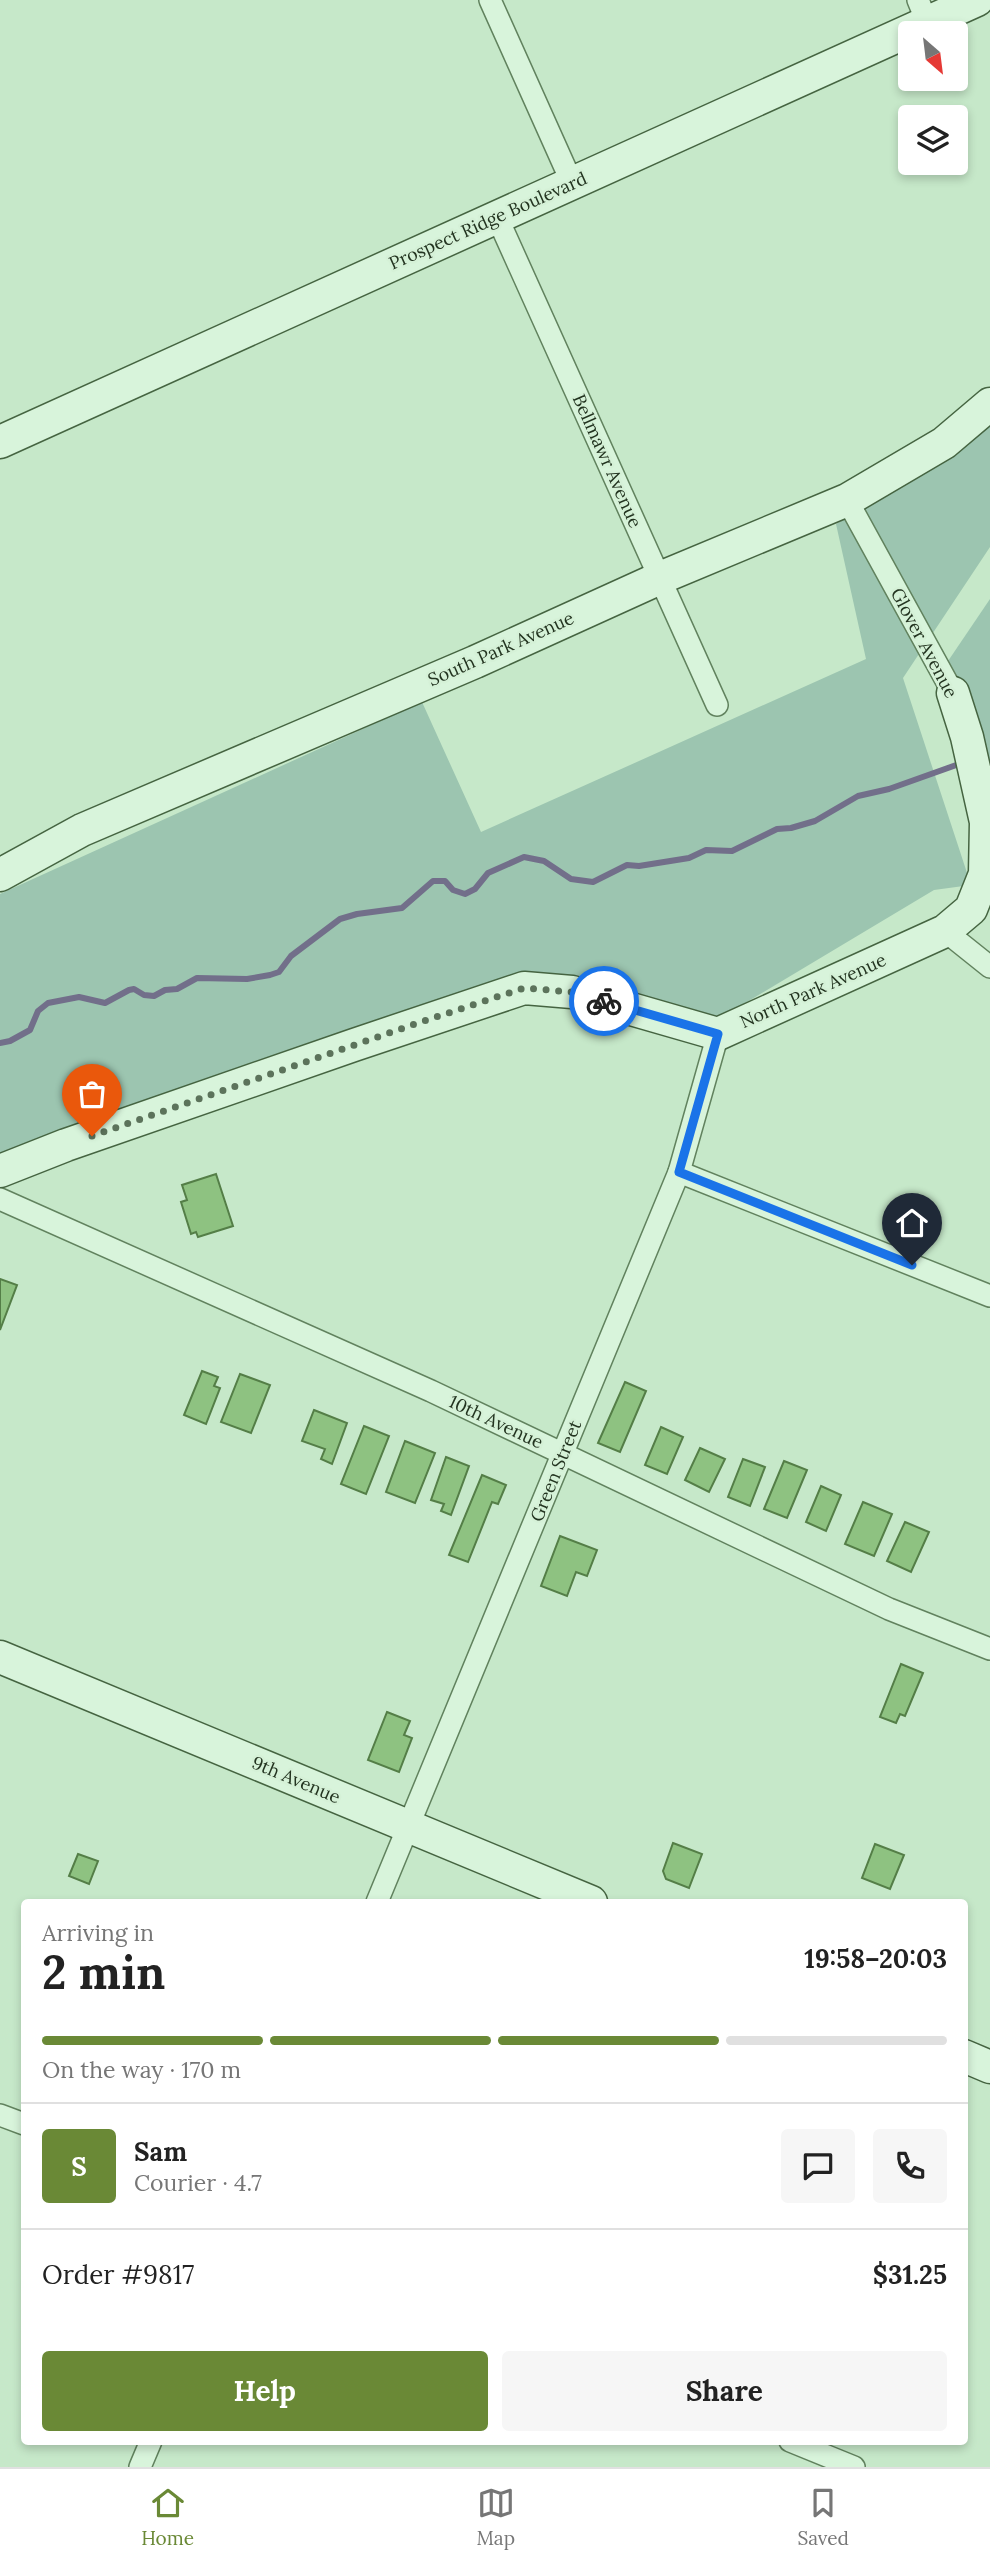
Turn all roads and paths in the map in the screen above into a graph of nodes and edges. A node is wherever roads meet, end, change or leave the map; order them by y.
1 (490, 0) edge
2 (976, 0) edge
3 (923, 11) edge
4 (572, 183) junction
5 (497, 217) junction
6 (990, 404) edge
7 (0, 442) edge
8 (847, 500) junction
9 (660, 579) junction
10 (953, 693) joint
11 (717, 705) dead end
12 (0, 875) edge
13 (981, 909) edge
14 (945, 931) junction
15 (990, 967) edge
16 (718, 1034) junction
17 (0, 1171) edge
18 (679, 1172) junction
19 (0, 1199) edge
20 (990, 1296) edge
21 (563, 1454) junction
22 (990, 1649) edge
23 (0, 1657) edge
24 (408, 1827) junction
25 (378, 1899) edge
26 (584, 1899) edge
27 (968, 2058) edge
28 (990, 2067) edge
29 (0, 2115) edge
30 (21, 2123) edge
31 (149, 2445) edge
32 (800, 2445) edge
33 (140, 2467) edge
34 (854, 2467) edge

1 - 4 street
2 - 3 street, Prospect Ridge Boulevard
3 - 4 street, Prospect Ridge Boulevard
4 - 5 street, Prospect Ridge Boulevard
5 - 7 street, Prospect Ridge Boulevard
5 - 9 street, Bellmawr Avenue
6 - 8 street, South Park Avenue
8 - 9 street, South Park Avenue
8 - 10 street, Glover Avenue
9 - 11 street, Bellmawr Avenue
9 - 12 street, South Park Avenue
10 - 13 street, Glover Avenue
13 - 14 street, Glover Avenue
14 - 15 street
14 - 16 street, North Park Avenue
16 - 17 street, North Park Avenue
16 - 18 street, Green Street
18 - 20 street
18 - 21 street, Green Street
19 - 21 street, 10th Avenue
21 - 22 street, 10th Avenue
21 - 24 street, Green Street
23 - 24 street, 9th Avenue
24 - 25 street, Green Street
24 - 26 street, 9th Avenue
27 - 28 street
29 - 30 street
31 - 33 street
32 - 34 street

